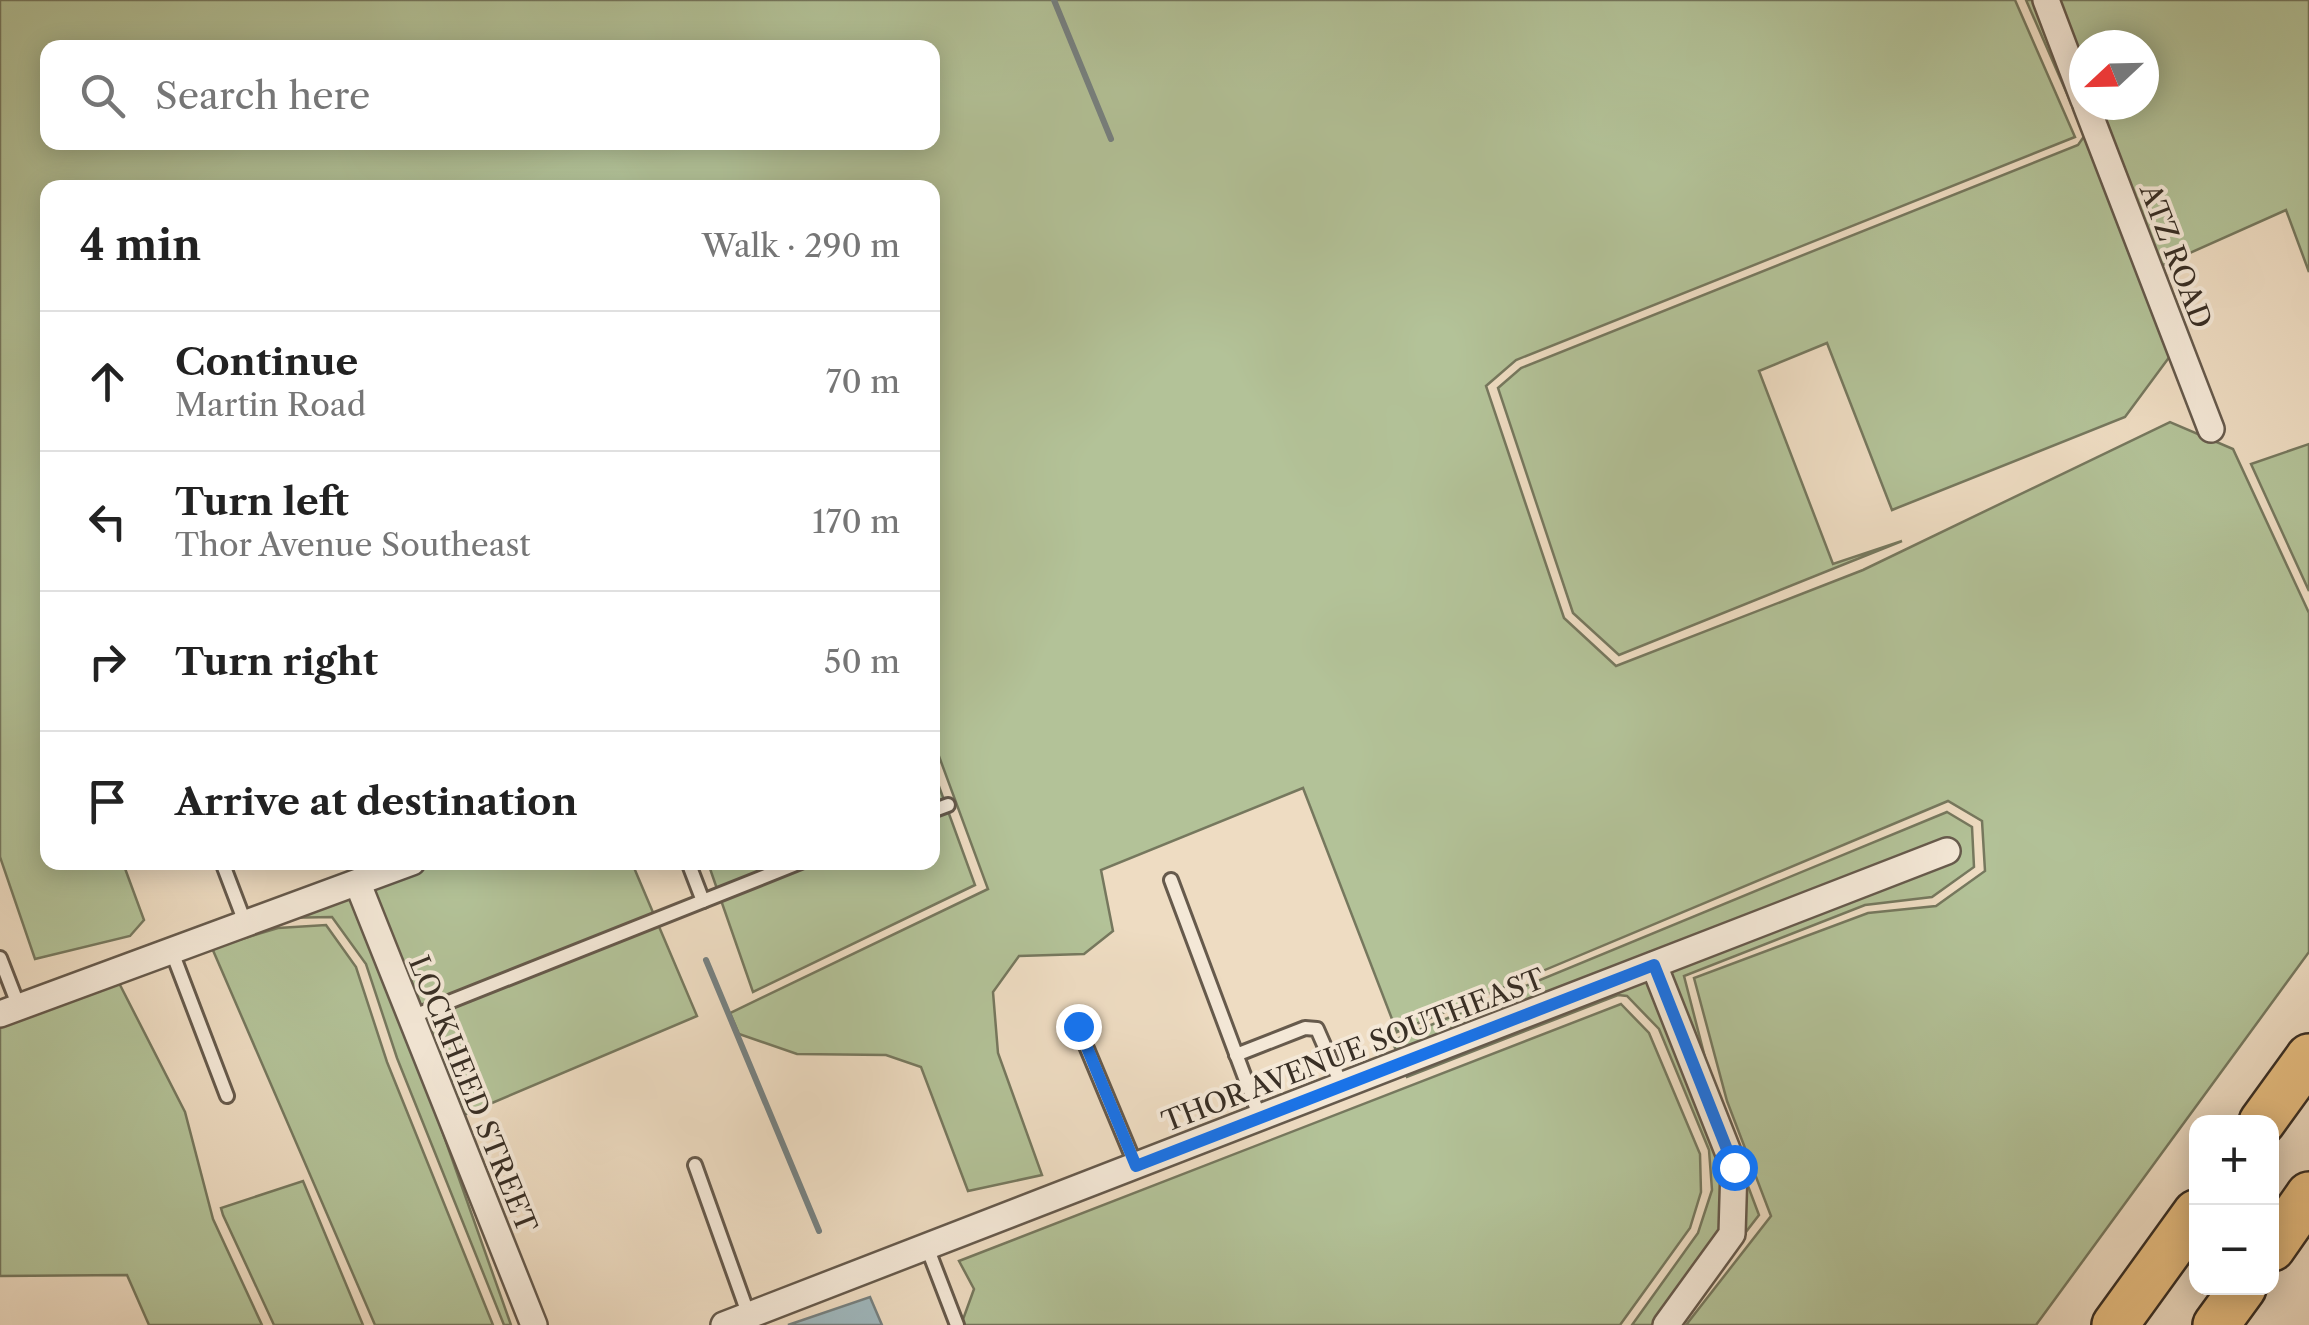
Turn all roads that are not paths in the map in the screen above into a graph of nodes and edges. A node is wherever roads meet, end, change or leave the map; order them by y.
1 (2046, 0) edge
2 (2069, 60) edge
3 (2092, 120) edge
4 (2211, 429) dead end
5 (948, 805) dead end
6 (940, 808) edge
7 (1947, 851) dead end
8 (225, 870) edge
9 (691, 870) edge
10 (782, 870) edge
11 (371, 874) edge
12 (1170, 880) dead end
13 (703, 902) junction
14 (246, 925) junction
15 (172, 952) junction
16 (0, 958) edge
17 (1654, 965) junction
18 (9, 1010) edge
19 (410, 1017) junction
20 (1078, 1026) dead end
21 (1236, 1055) junction
22 (2309, 1057) edge
23 (1342, 1086) junction
24 (228, 1096) dead end
25 (2267, 1115) edge
26 (1260, 1118) junction
27 (695, 1164) dead end
28 (1136, 1166) junction
29 (2309, 1195) edge
30 (2189, 1223) edge
31 (2279, 1238) edge
32 (927, 1247) junction
33 (2238, 1295) edge
34 (749, 1316) junction
35 (534, 1325) edge
36 (724, 1325) edge
37 (956, 1325) edge
38 (1666, 1325) edge
39 (2116, 1325) edge
40 (2216, 1325) edge

1 - 2 street, ATZ ROAD
3 - 4 street, ATZ ROAD
5 - 6 lane
7 - 17 street, THOR AVENUE SOUTHEAST
8 - 14 lane
9 - 13 lane
10 - 13 lane
11 - 14 street
11 - 19 street, LOCKHEED STREET
12 - 21 lane
13 - 19 lane
14 - 15 street
15 - 18 street
15 - 24 lane
16 - 18 lane
17 - 23 street, THOR AVENUE SOUTHEAST
17 - 38 street
19 - 35 street, LOCKHEED STREET
20 - 28 lane
21 - 23 lane
21 - 26 lane
22 - 25 highway
23 - 26 street, THOR AVENUE SOUTHEAST
26 - 28 street, THOR AVENUE SOUTHEAST
27 - 34 lane
28 - 32 street, THOR AVENUE SOUTHEAST
29 - 31 highway
30 - 39 highway
32 - 34 street, THOR AVENUE SOUTHEAST
32 - 37 lane
33 - 40 highway
34 - 36 street, THOR AVENUE SOUTHEAST

